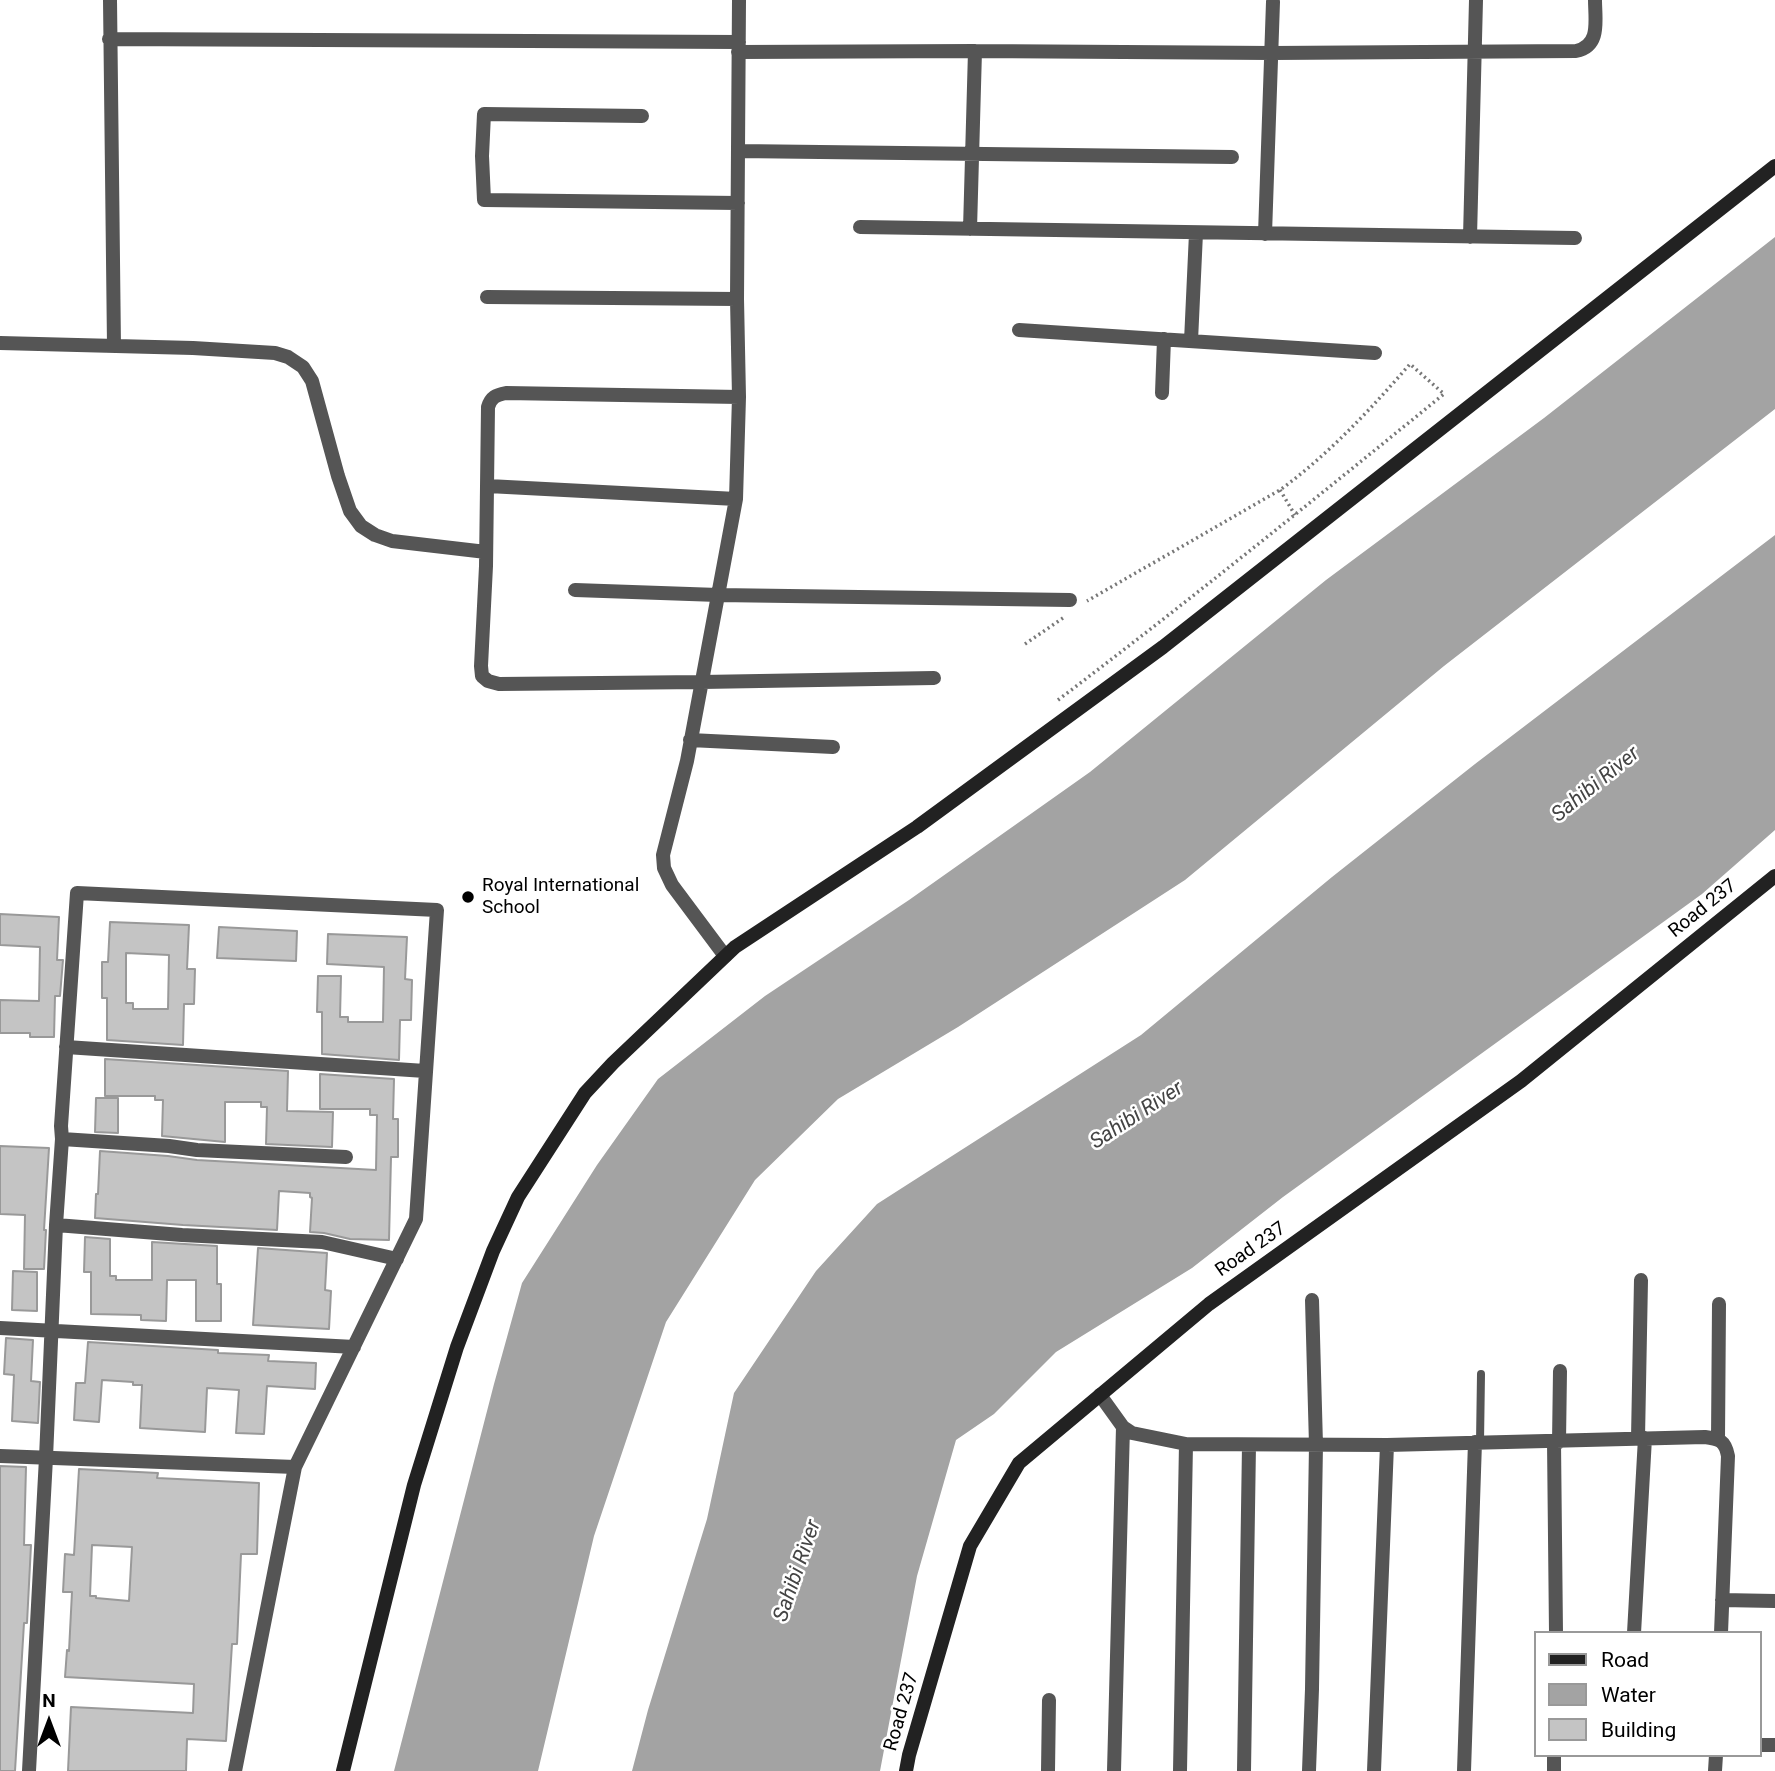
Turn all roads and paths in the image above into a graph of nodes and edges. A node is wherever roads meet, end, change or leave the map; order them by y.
1 (110, 0) edge
2 (739, 0) edge
3 (1476, 0) edge
4 (1595, 0) edge
5 (1273, 2) dead end
6 (109, 39) junction
7 (738, 47) junction
8 (975, 51) junction
9 (1475, 51) junction
10 (1272, 53) junction
11 (642, 116) dead end
12 (738, 150) junction
13 (972, 154) junction
14 (1232, 157) dead end
15 (1775, 166) edge
16 (738, 203) junction
17 (860, 228) dead end
18 (970, 229) junction
19 (1196, 233) junction
20 (1265, 234) junction
21 (1470, 237) junction
22 (1575, 239) dead end
23 (487, 297) dead end
24 (737, 299) junction
25 (1019, 330) dead end
26 (1164, 339) junction
27 (1191, 341) junction
28 (0, 343) edge
29 (114, 346) junction
30 (1375, 353) dead end
31 (1162, 393) dead end
32 (739, 397) junction
33 (488, 486) junction
34 (1280, 490) junction
35 (736, 499) junction
36 (1295, 515) junction
37 (486, 552) junction
38 (575, 590) dead end
39 (718, 595) junction
40 (1074, 604) joint
41 (1067, 615) dead end
42 (1025, 644) dead end
43 (934, 678) dead end
44 (702, 682) junction
45 (1058, 699) dead end
46 (690, 740) junction
47 (833, 747) dead end
48 (1775, 876) edge
49 (725, 956) junction
50 (66, 1047) junction
51 (425, 1071) junction
52 (62, 1139) junction
53 (346, 1157) dead end
54 (56, 1225) junction
55 (397, 1259) junction
56 (1641, 1280) dead end
57 (1312, 1300) dead end
58 (1719, 1304) dead end
59 (0, 1328) edge
60 (52, 1330) junction
61 (354, 1347) junction
62 (1560, 1371) dead end
63 (1481, 1374) dead end
64 (1100, 1395) junction
65 (1123, 1427) junction
66 (1641, 1438) junction
67 (1718, 1439) junction
68 (1478, 1442) junction
69 (1557, 1442) junction
70 (1186, 1444) junction
71 (1249, 1444) junction
72 (1316, 1445) junction
73 (1387, 1445) junction
74 (0, 1456) edge
75 (46, 1458) junction
76 (295, 1467) junction
77 (1722, 1600) junction
78 (1775, 1601) edge
79 (1556, 1631) edge
80 (1633, 1631) edge
81 (1721, 1631) edge
82 (1049, 1700) dead end
83 (29, 1771) edge
84 (235, 1771) edge
85 (343, 1771) edge
86 (906, 1771) edge
87 (1048, 1771) edge
88 (1114, 1771) edge
89 (1180, 1771) edge
90 (1244, 1771) edge
91 (1309, 1771) edge
92 (1374, 1771) edge
93 (1464, 1771) edge

1 - 6 street
2 - 7 street
3 - 9 street
4 - 9 street
5 - 10 street
6 - 7 street
6 - 29 street
7 - 8 street
7 - 12 street
8 - 10 street
8 - 13 street
9 - 10 street
9 - 21 street
10 - 20 street
11 - 16 street
12 - 13 street
12 - 16 street
13 - 14 street
13 - 18 street
15 - 49 street
16 - 24 street
17 - 18 street
18 - 19 street
19 - 20 street
19 - 27 street
20 - 21 street
21 - 22 street
23 - 24 street
24 - 32 street
25 - 26 street
26 - 27 street
26 - 31 street
27 - 30 street
28 - 29 street
29 - 37 street
32 - 33 street
32 - 35 street
33 - 35 street
33 - 37 street
34 - 36 path
34 - 36 path
34 - 40 path
35 - 39 street
36 - 45 path
37 - 44 street
38 - 39 street
39 - 40 street
39 - 44 street
41 - 42 path
43 - 44 street
44 - 46 street
46 - 47 street
46 - 49 street
48 - 64 street, Road 237
49 - 85 street
50 - 51 street
50 - 51 street
50 - 52 street
51 - 55 street
52 - 53 street
52 - 54 street
54 - 55 street
54 - 60 street
55 - 61 street
56 - 66 street
57 - 72 street
58 - 67 street
59 - 60 street
60 - 61 street
60 - 75 street
61 - 76 street
62 - 69 street
63 - 68 lane
64 - 65 street
64 - 86 street, Road 237
65 - 70 street
65 - 88 street
66 - 67 street
66 - 69 street
66 - 80 street
67 - 77 street
68 - 69 street
68 - 73 street
68 - 93 street
69 - 79 street
70 - 71 street
70 - 89 street
71 - 72 street
71 - 90 street
72 - 73 street
72 - 91 street
73 - 92 street
74 - 75 street
75 - 76 street
75 - 83 street
76 - 84 street
77 - 78 street
77 - 81 street
82 - 87 street

